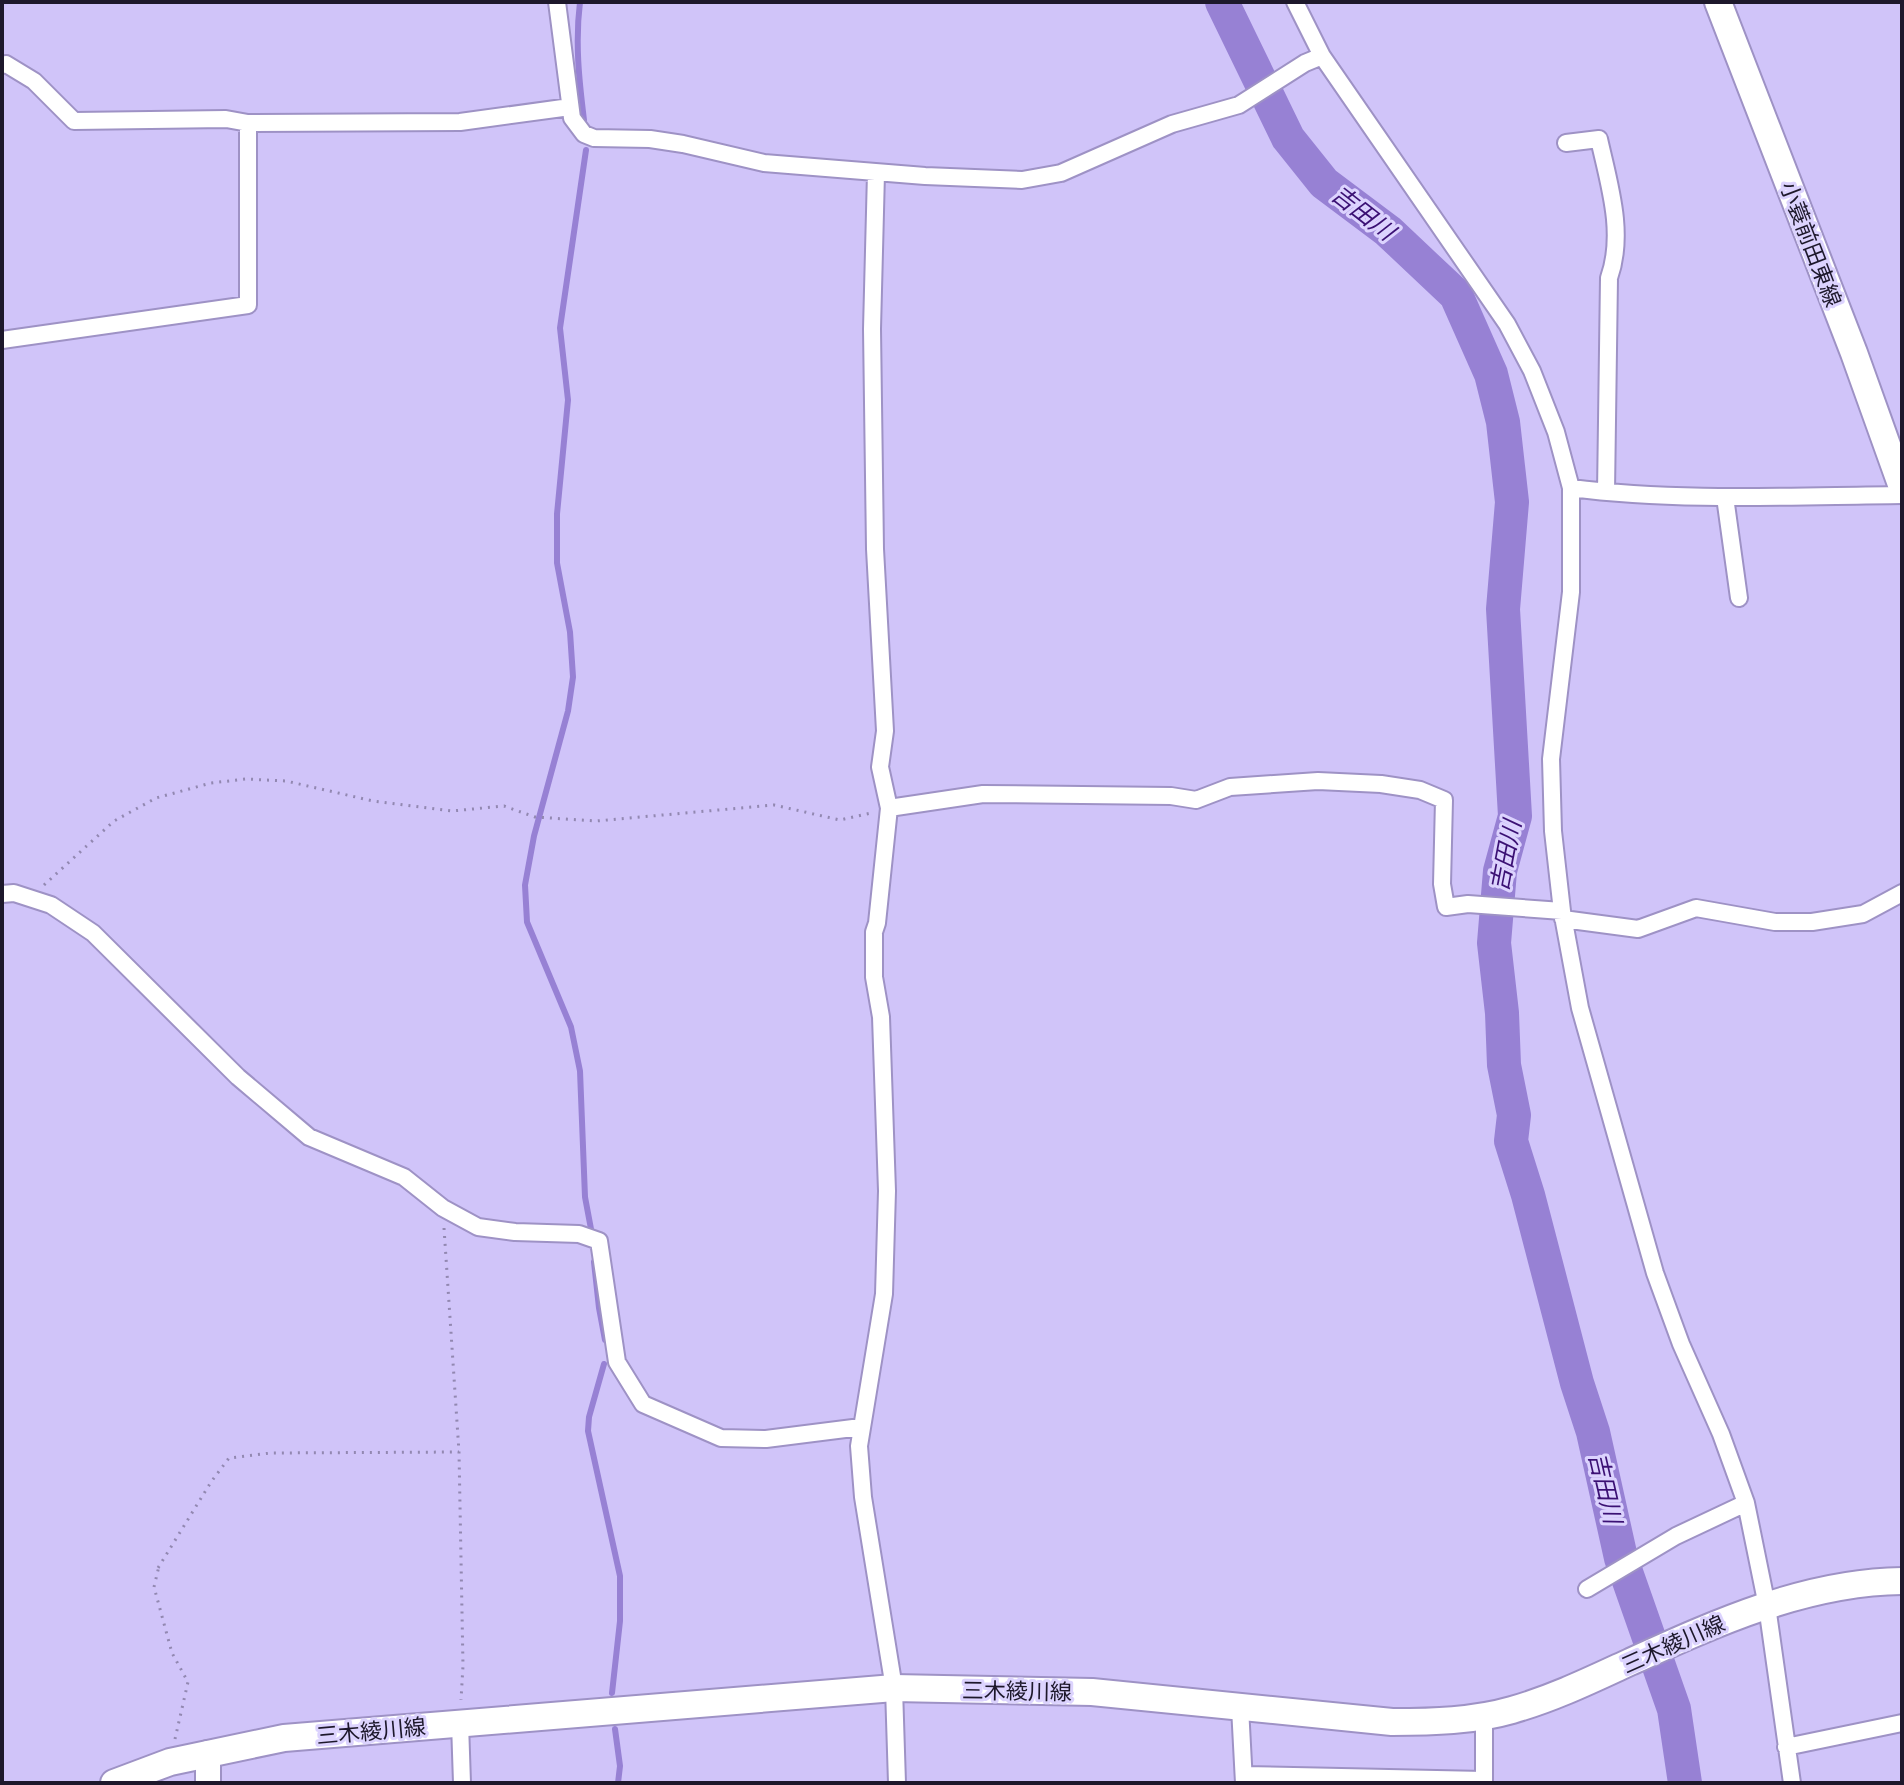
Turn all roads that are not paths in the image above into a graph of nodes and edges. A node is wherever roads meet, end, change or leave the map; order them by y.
1 (557, 2) edge
2 (1295, 2) edge
3 (1718, 2) edge
4 (1322, 56) junction
5 (2, 65) edge
6 (570, 107) junction
7 (248, 123) junction
8 (1566, 143) dead end
9 (876, 173) junction
10 (2, 340) edge
11 (1902, 487) edge
12 (1571, 488) junction
13 (1606, 492) junction
14 (1902, 495) edge
15 (1725, 497) junction
16 (1739, 598) dead end
17 (889, 808) junction
18 (1902, 893) edge
19 (2, 894) edge
20 (1562, 915) junction
21 (861, 1427) junction
22 (1746, 1503) junction
23 (1902, 1581) edge
24 (1593, 1584) dead end
25 (1767, 1606) junction
26 (894, 1688) junction
27 (1240, 1707) junction
28 (1484, 1716) junction
29 (460, 1723) junction
30 (1902, 1723) edge
31 (1786, 1747) junction
32 (208, 1753) junction
33 (1244, 1779) edge
34 (1484, 1782) edge
35 (114, 1783) edge
36 (208, 1783) edge
37 (462, 1783) edge
38 (897, 1783) edge
39 (1792, 1783) edge

1 - 6 street
2 - 4 street
3 - 11 main road, 小蓑前田東線
4 - 9 street
4 - 12 street
5 - 7 street
6 - 7 street
6 - 9 street
7 - 10 street
8 - 13 street
9 - 17 street
12 - 13 street
12 - 20 street
13 - 15 street
14 - 15 street
15 - 16 street
17 - 20 street
17 - 21 street
18 - 20 street
19 - 21 street
20 - 22 street
21 - 26 street
22 - 24 street
22 - 25 street
23 - 25 main road, 三木綾川線
25 - 28 main road, 三木綾川線
25 - 31 street
26 - 27 main road, 三木綾川線
26 - 29 main road, 三木綾川線
26 - 38 street
27 - 28 main road, 三木綾川線
27 - 33 street
28 - 34 street
29 - 32 main road, 三木綾川線
29 - 37 street
30 - 31 street
31 - 39 street
32 - 35 main road, 三木綾川線
32 - 36 street
33 - 34 street

